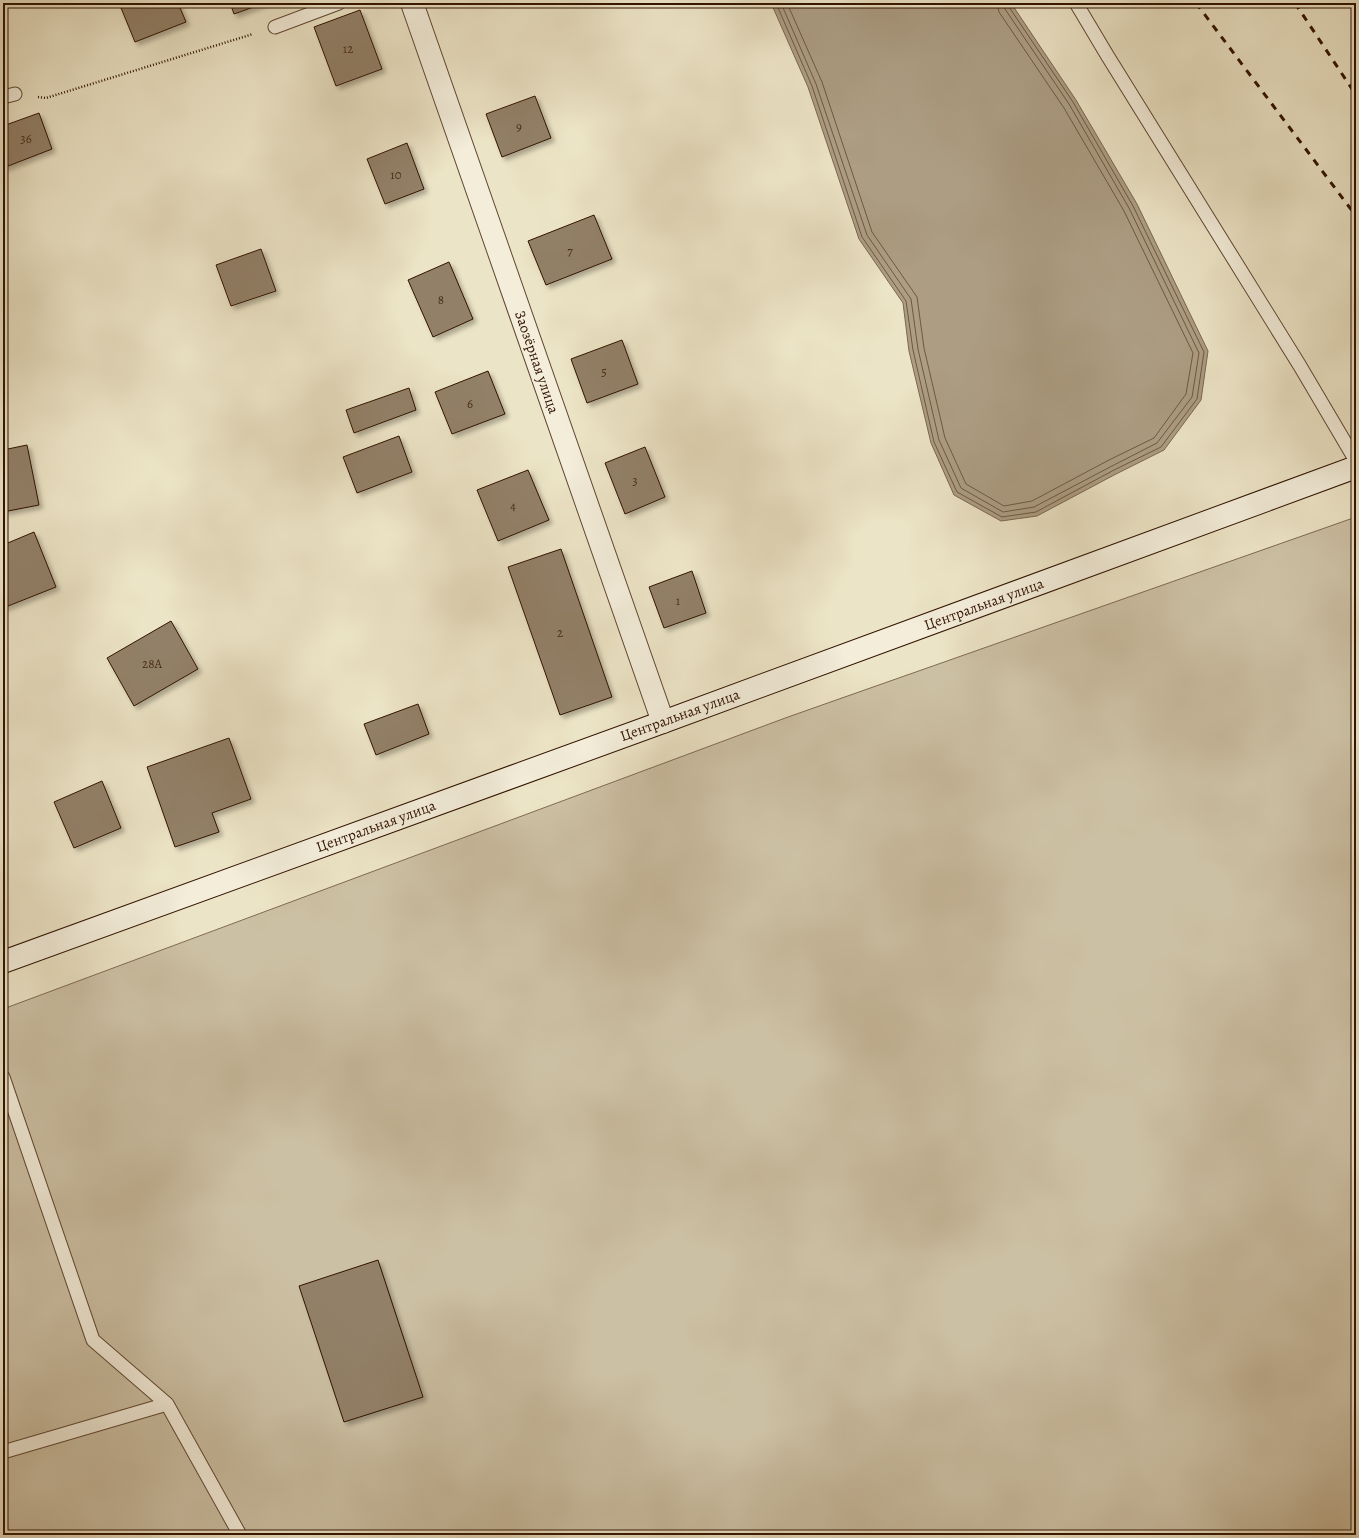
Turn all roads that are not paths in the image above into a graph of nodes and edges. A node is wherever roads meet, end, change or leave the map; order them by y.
1 (338, 3) edge
2 (412, 3) edge
3 (1076, 3) edge
4 (275, 27) road end
5 (1356, 461) edge
6 (1356, 467) edge
7 (663, 722) junction
8 (3, 962) edge
9 (3, 1077) edge
10 (167, 1404) junction
11 (3, 1452) edge
12 (240, 1535) edge

1 - 4 lane
2 - 7 street, Заозёрная улица
3 - 5 lane
6 - 7 street, Центральная улица
7 - 8 street, Центральная улица
9 - 10 lane
10 - 11 lane
10 - 12 lane

